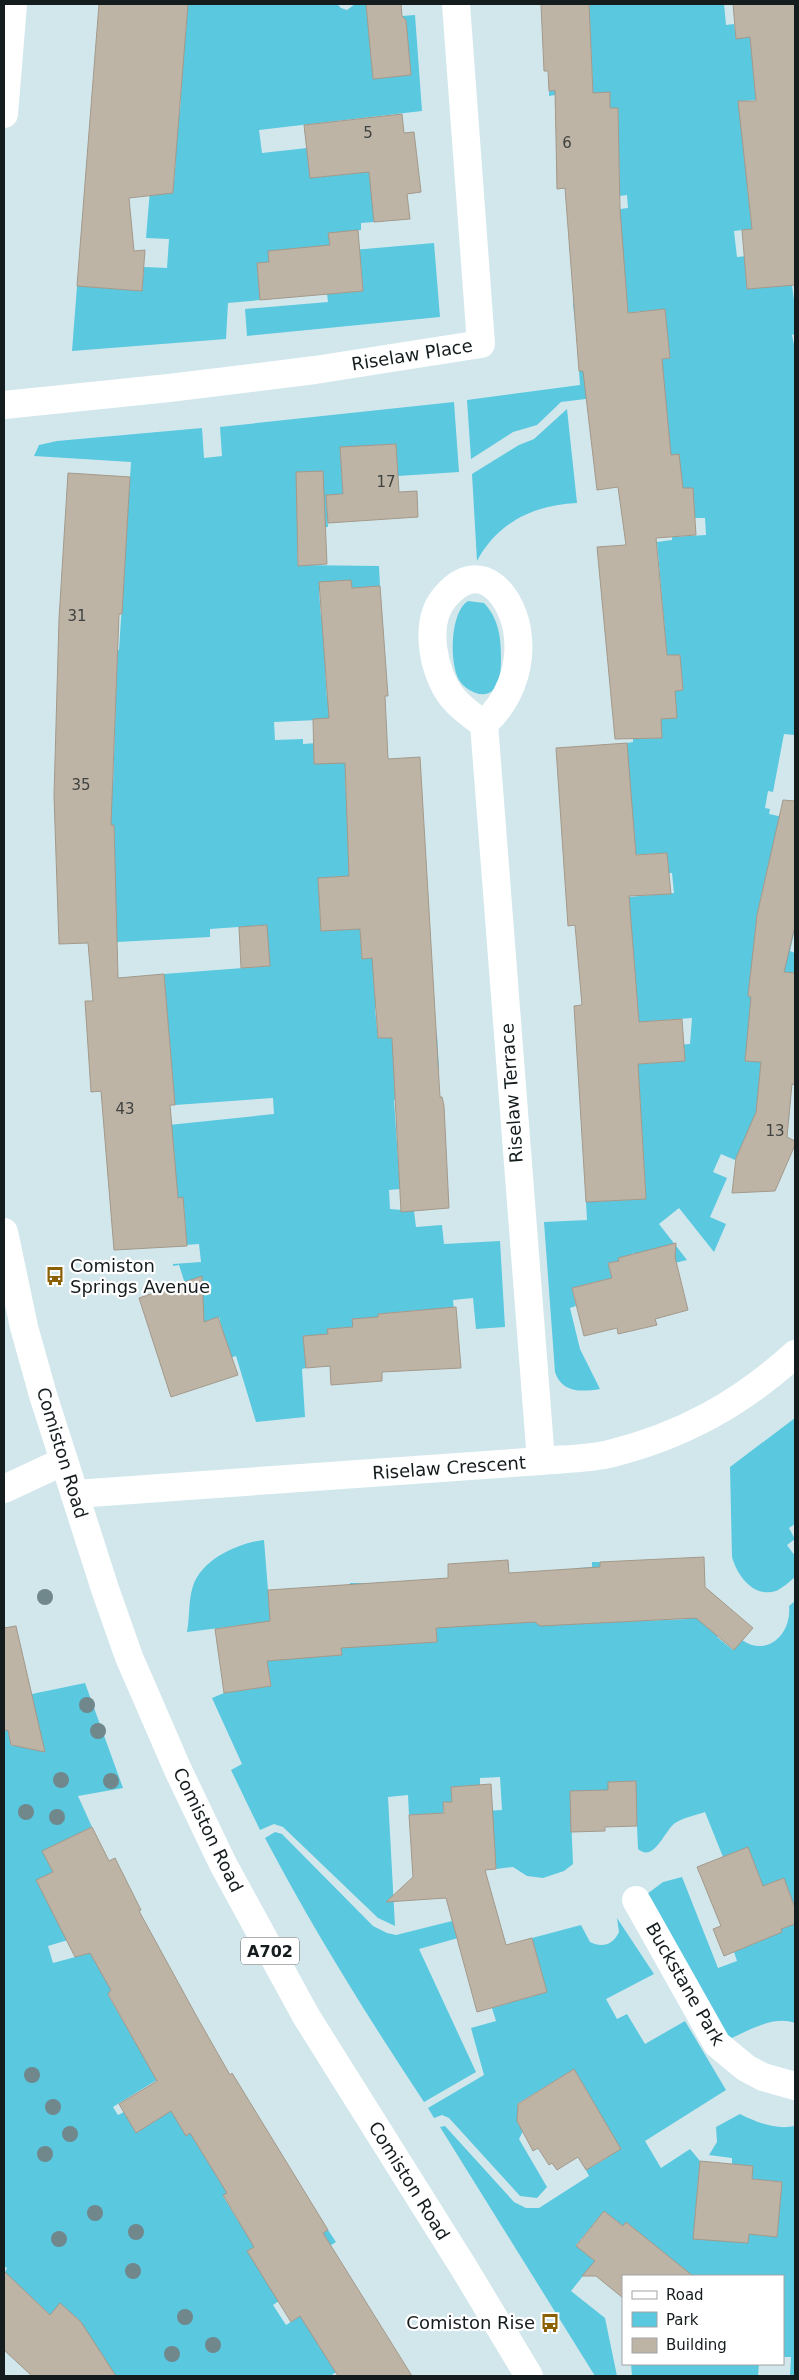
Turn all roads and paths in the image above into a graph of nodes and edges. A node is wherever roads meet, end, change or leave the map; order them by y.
1 (13, 4) edge
2 (456, 4) edge
3 (4, 114) edge
4 (4, 405) edge
5 (484, 724) junction
6 (4, 1232) edge
7 (795, 1354) edge
8 (64, 1461) junction
9 (541, 1461) junction
10 (4, 1489) edge
11 (74, 1494) junction
12 (636, 1900) dead end
13 (795, 2086) edge
14 (529, 2376) edge

1 - 3 street
2 - 4 street, Riselaw Place
5 - 5 street
5 - 9 street, Riselaw Terrace
6 - 8 street, Comiston Road / A702
7 - 9 street, Riselaw Crescent
8 - 10 street
8 - 11 street, Comiston Road / A702
9 - 11 street, Riselaw Crescent
11 - 14 street, Comiston Road / A702
12 - 13 street, Buckstane Park

